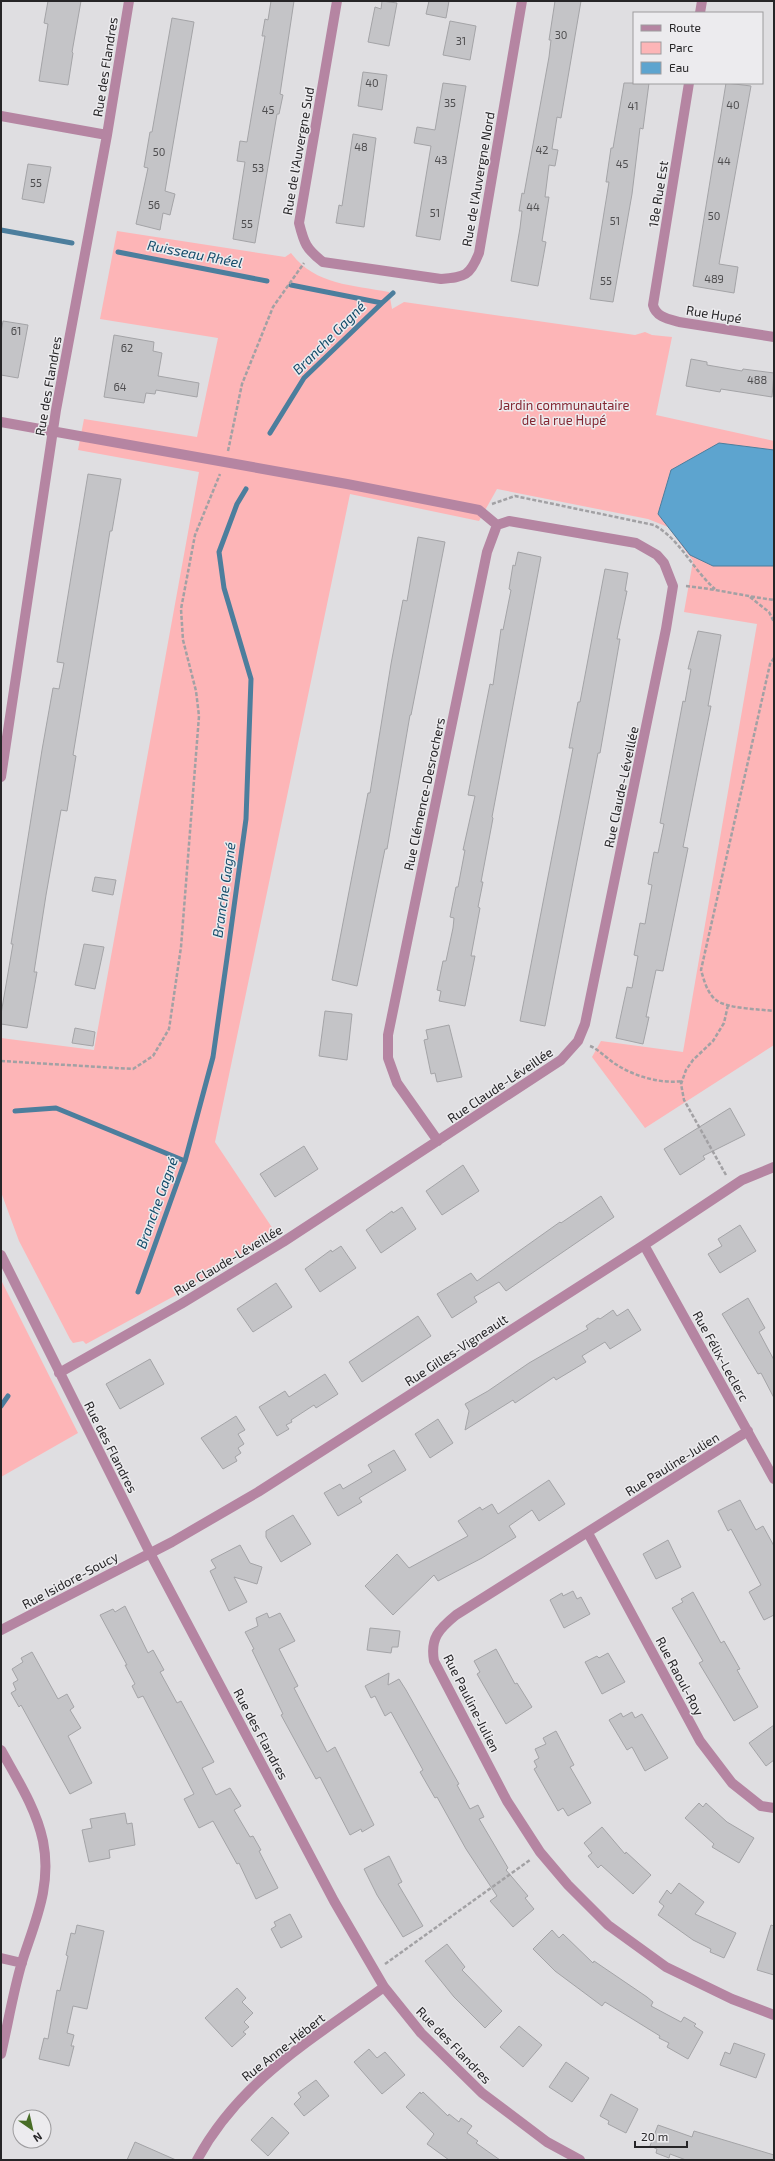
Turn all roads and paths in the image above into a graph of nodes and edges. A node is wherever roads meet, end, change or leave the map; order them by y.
1 (129, 1) edge
2 (337, 1) edge
3 (522, 1) edge
4 (702, 1) edge
5 (700, 12) edge
6 (689, 84) edge
7 (1, 116) edge
8 (107, 136) junction
9 (311, 253) junction
10 (654, 309) joint
11 (774, 337) edge
12 (1, 422) edge
13 (53, 432) junction
14 (225, 462) junction
15 (497, 524) junction
16 (673, 586) junction
17 (749, 597) junction
18 (774, 600) edge
19 (774, 622) edge
20 (774, 658) edge
21 (1, 777) edge
22 (728, 1005) junction
23 (774, 1010) edge
24 (578, 1041) junction
25 (1, 1062) edge
26 (682, 1081) junction
27 (438, 1141) junction
28 (774, 1167) edge
29 (732, 1186) junction
30 (644, 1245) junction
31 (1, 1255) edge
32 (59, 1373) junction
33 (748, 1431) junction
34 (774, 1479) edge
35 (588, 1533) junction
36 (150, 1553) junction
37 (1, 1630) edge
38 (1, 1750) edge
39 (774, 1808) edge
40 (540, 1852) junction
41 (1, 1958) edge
42 (22, 1963) junction
43 (375, 1971) junction
44 (384, 1987) junction
45 (774, 2015) edge
46 (1, 2054) edge
47 (197, 2160) edge
48 (580, 2160) edge

1 - 8 street, Rue des Flandres
2 - 9 street, Rue de l'Auvergne Sud
3 - 9 street, Rue de l'Auvergne Nord
4 - 5 street
6 - 10 street, 18e Rue Est
7 - 8 street
8 - 13 street, Rue des Flandres
9 - 14 path
10 - 11 street, Rue Hupé
12 - 13 street
13 - 14 street
13 - 21 street, Rue des Flandres
14 - 15 street
14 - 25 path
15 - 16 street
15 - 27 street, Rue Clémence-Desrochers
16 - 17 path
16 - 24 street, Rue Claude-Léveillée
17 - 18 path
17 - 19 path
20 - 22 path
22 - 23 path
22 - 26 path
24 - 26 path
24 - 27 street, Rue Claude-Léveillée
26 - 29 path
27 - 32 street, Rue Claude-Léveillée
28 - 29 street, Rue Gilles-Vigneault
29 - 30 street, Rue Gilles-Vigneault
30 - 33 street, Rue Félix-Leclerc
30 - 36 street, Rue Gilles-Vigneault
31 - 32 street, Rue des Flandres
32 - 36 street, Rue des Flandres
33 - 34 street, Rue Félix-Leclerc
33 - 35 street, Rue Pauline-Julien
35 - 39 street, Rue Raoul-Roy
35 - 40 street, Rue Pauline-Julien
36 - 37 street, Rue Isidore-Soucy
36 - 43 street, Rue des Flandres
38 - 42 street
40 - 43 path
40 - 45 street, Rue Pauline-Julien
41 - 42 street
42 - 46 street
43 - 44 street, Rue des Flandres
44 - 47 street, Rue Anne-Hébert
44 - 48 street, Rue des Flandres

